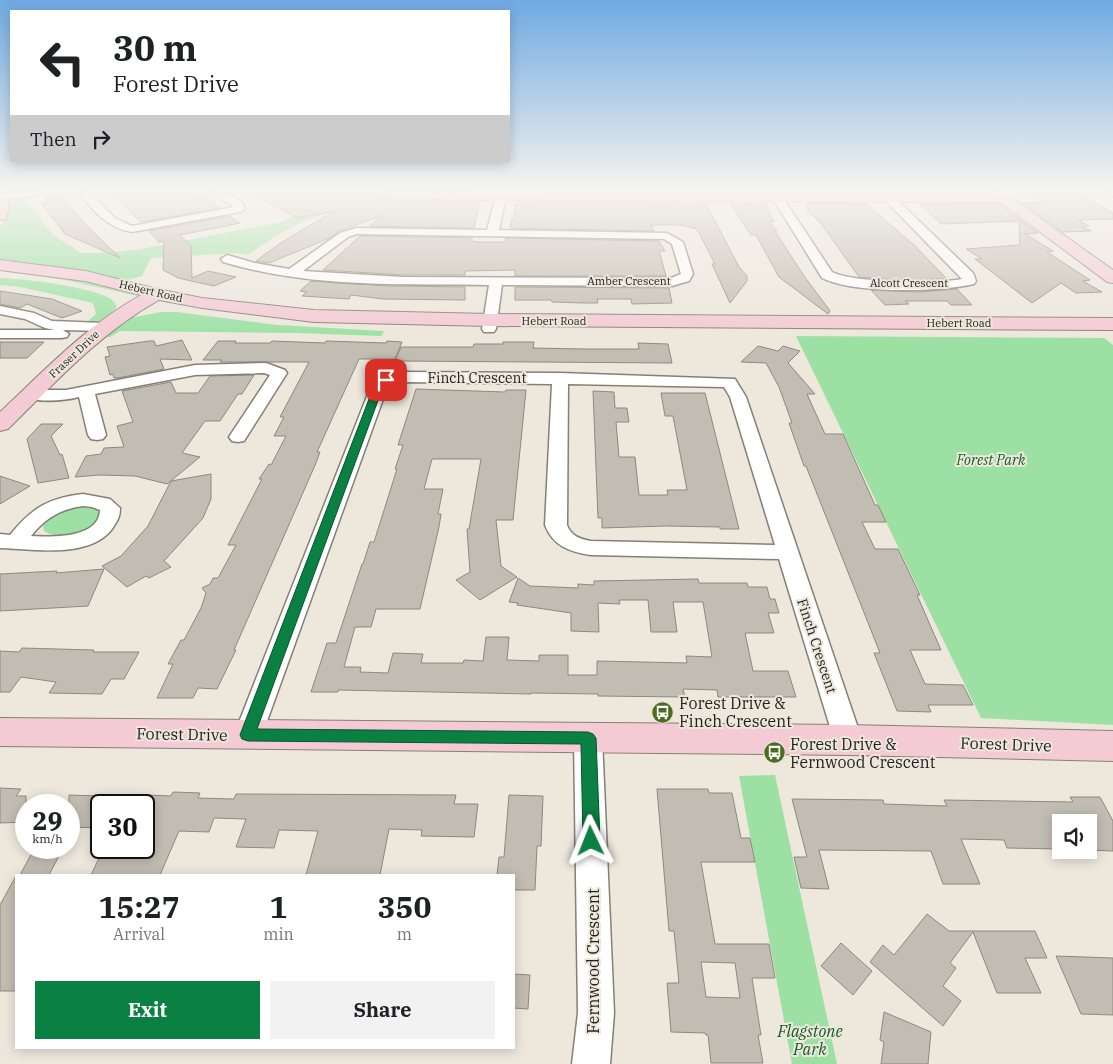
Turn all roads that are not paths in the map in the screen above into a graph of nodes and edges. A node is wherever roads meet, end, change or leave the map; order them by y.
1 (335, 242) edge
2 (676, 242) edge
3 (806, 242) edge
4 (933, 242) edge
5 (1064, 242) edge
6 (227, 259) dead end
7 (2, 270) edge
8 (292, 273) junction
9 (1113, 278) edge
10 (496, 281) junction
11 (148, 298) junction
12 (0, 310) edge
13 (196, 312) junction
14 (1113, 324) edge
15 (489, 325) junction
16 (102, 329) junction
17 (0, 334) edge
18 (1113, 334) edge
19 (560, 378) junction
20 (86, 392) junction
21 (32, 394) junction
22 (4, 416) edge
23 (97, 435) dead end
24 (238, 437) dead end
25 (787, 552) junction
26 (0, 732) edge
27 (248, 735) junction
28 (588, 738) junction
29 (848, 740) junction
30 (1113, 746) edge
31 (591, 1064) edge

1 - 8 street, Amber Crescent
2 - 10 street, Amber Crescent
3 - 4 street, Alcott Crescent
5 - 9 main road
6 - 8 street, Amber Crescent
7 - 11 main road, Hebert Road
8 - 10 street, Amber Crescent
10 - 15 street
11 - 13 main road, Hebert Road
11 - 15 main road, Hebert Road
11 - 16 main road, Fraser Drive
12 - 16 street
13 - 15 main road, Hebert Road
13 - 16 main road
14 - 15 main road, Hebert Road
15 - 18 main road, Hebert Road
16 - 17 street
16 - 21 main road, Fraser Drive
19 - 25 street, Finch Crescent
19 - 25 street
19 - 27 street, Finch Crescent
20 - 21 street
20 - 23 street
20 - 24 street
21 - 22 main road, Fraser Drive
25 - 29 street, Finch Crescent
26 - 27 main road, Forest Drive
27 - 28 main road, Forest Drive
28 - 29 main road, Forest Drive
28 - 31 street, Fernwood Crescent
29 - 30 main road, Forest Drive

